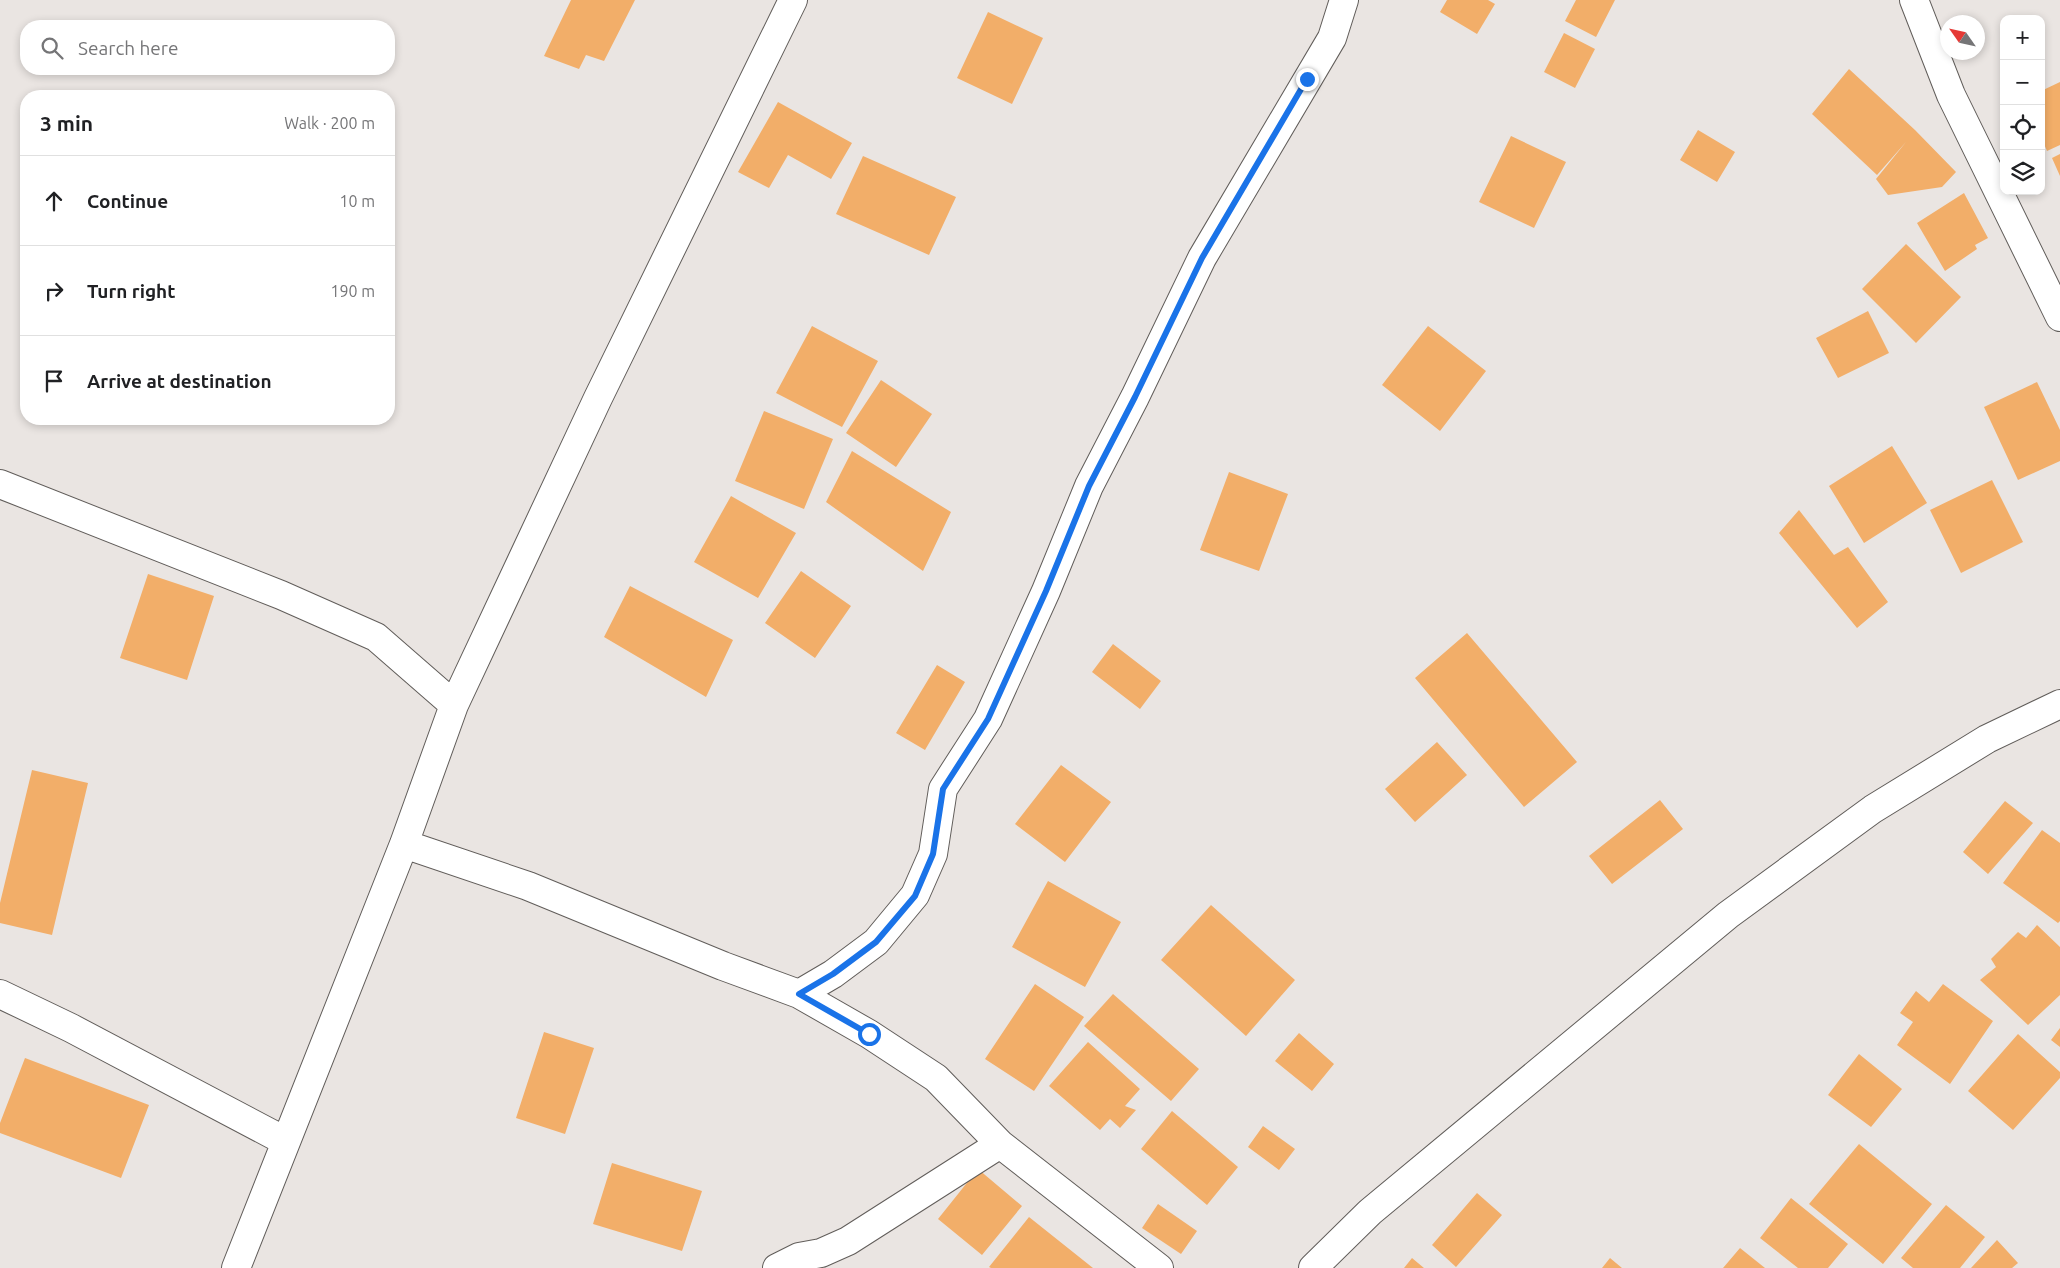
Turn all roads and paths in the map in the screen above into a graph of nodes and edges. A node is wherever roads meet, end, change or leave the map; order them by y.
1 (794, 0) edge
2 (1344, 0) edge
3 (1914, 0) edge
4 (2060, 317) edge
5 (0, 484) edge
6 (2060, 704) edge
7 (454, 705) junction
8 (404, 844) junction
9 (0, 994) edge
10 (799, 994) junction
11 (286, 1141) junction
12 (1000, 1144) junction
13 (236, 1268) edge
14 (777, 1268) edge
15 (1159, 1268) edge
16 (1313, 1268) edge

1 - 7 street
2 - 10 street
3 - 4 street
5 - 7 street
6 - 16 street
7 - 8 street
8 - 10 street
8 - 11 street
9 - 11 street
10 - 12 street
11 - 13 street
12 - 14 street
12 - 15 street

